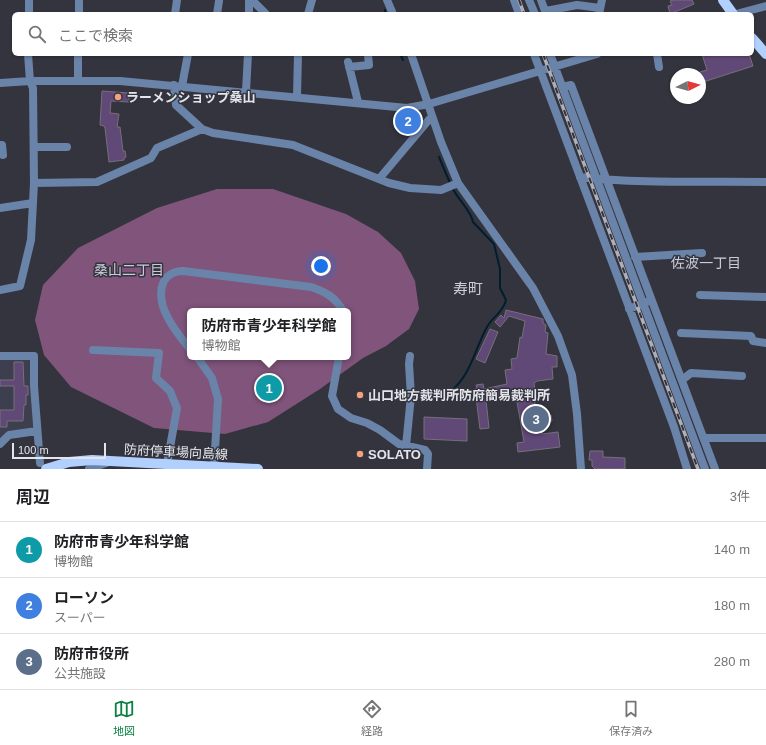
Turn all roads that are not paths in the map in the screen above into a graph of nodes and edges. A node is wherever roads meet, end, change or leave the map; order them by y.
1 (29, 0) edge
2 (79, 0) edge
3 (177, 0) edge
4 (251, 0) edge
5 (312, 0) edge
6 (388, 0) edge
7 (514, 0) edge
8 (529, 0) edge
9 (541, 0) edge
10 (723, 0) edge
11 (219, 1) dead end
12 (766, 6) edge
13 (600, 7) edge
14 (28, 12) edge
15 (79, 12) edge
16 (175, 12) edge
17 (217, 12) edge
18 (249, 12) edge
19 (264, 12) edge
20 (309, 12) edge
21 (393, 12) edge
22 (518, 12) edge
23 (534, 12) edge
24 (546, 12) edge
25 (550, 12) edge
26 (732, 12) edge
27 (744, 12) edge
28 (754, 40) edge
29 (766, 54) edge
30 (28, 56) edge
31 (78, 56) edge
32 (187, 56) edge
33 (248, 56) edge
34 (298, 56) edge
35 (368, 56) edge
36 (412, 56) edge
37 (535, 56) edge
38 (551, 56) edge
39 (588, 56) edge
40 (658, 56) edge
41 (555, 66) junction
42 (659, 68) dead end
43 (540, 70) junction
44 (78, 80) junction
45 (30, 81) junction
46 (0, 83) edge
47 (178, 85) junction
48 (562, 87) junction
49 (246, 91) junction
50 (297, 96) junction
51 (358, 102) junction
52 (429, 104) junction
53 (432, 116) junction
54 (202, 129) junction
55 (0, 145) edge
56 (34, 147) junction
57 (67, 147) dead end
58 (3, 155) dead end
59 (580, 177) junction
60 (379, 179) junction
61 (596, 179) junction
62 (606, 180) junction
63 (766, 182) edge
64 (34, 183) junction
65 (458, 183) junction
66 (33, 204) junction
67 (0, 208) edge
68 (702, 253) dead end
69 (635, 257) junction
70 (0, 290) edge
71 (700, 295) dead end
72 (766, 297) edge
73 (648, 302) junction
74 (342, 308) edge
75 (629, 309) junction
76 (681, 333) dead end
77 (766, 343) edge
78 (187, 345) edge
79 (93, 350) dead end
80 (0, 356) edge
81 (410, 356) dead end
82 (199, 360) edge
83 (338, 360) edge
84 (742, 376) dead end
85 (682, 380) junction
86 (696, 418) junction
87 (688, 421) junction
88 (674, 427) junction
89 (37, 431) junction
90 (704, 438) junction
91 (766, 438) edge
92 (0, 444) edge
93 (406, 446) junction
94 (712, 460) junction
95 (112, 461) junction
96 (167, 464) junction
97 (43, 466) edge
98 (704, 466) edge
99 (214, 467) junction
100 (89, 469) edge
101 (258, 469) edge
102 (427, 469) edge
103 (581, 469) edge
104 (688, 469) edge
105 (715, 469) edge

1 - 14 street
2 - 15 street
3 - 16 street
4 - 18 street
4 - 19 street
5 - 20 street
6 - 21 street
7 - 22 street
8 - 23 street
9 - 24 street
10 - 26 main road
11 - 17 street
12 - 27 street
13 - 25 street
28 - 29 main road
30 - 45 street
31 - 44 street
32 - 47 street
33 - 49 street
34 - 50 street
35 - 51 street
36 - 52 street
37 - 43 street
38 - 41 street
39 - 41 street
40 - 42 street
41 - 43 street
41 - 48 street
43 - 52 street
43 - 59 street
44 - 45 street
44 - 47 street
45 - 46 street
45 - 56 street
47 - 49 street
47 - 54 street
48 - 61 street
48 - 62 street
49 - 50 street
50 - 51 street
51 - 52 street
52 - 53 street
53 - 60 street
53 - 65 street
54 - 60 street
54 - 64 street
55 - 58 street
56 - 57 street
56 - 64 street
59 - 61 street
59 - 75 street
60 - 65 street
61 - 62 street
61 - 73 street
62 - 63 street
62 - 69 street
64 - 66 street
65 - 103 street
66 - 67 street
66 - 70 street
68 - 69 street
69 - 73 street
71 - 72 street
73 - 75 street
73 - 85 street
73 - 87 street
74 - 78 street
75 - 88 street
76 - 77 street
79 - 96 street
80 - 89 street
81 - 93 street
82 - 99 street
83 - 93 street
84 - 85 street
85 - 86 street
86 - 87 street
86 - 90 street
87 - 88 street
87 - 98 street
88 - 104 street
89 - 92 street
89 - 97 street
90 - 91 street
90 - 94 street
93 - 102 street
94 - 98 street
94 - 105 street
95 - 96 main road, 防府停車場向島線
95 - 97 main road, 防府停車場向島線
95 - 100 street
96 - 99 main road, 防府停車場向島線
99 - 101 main road, 防府停車場向島線

